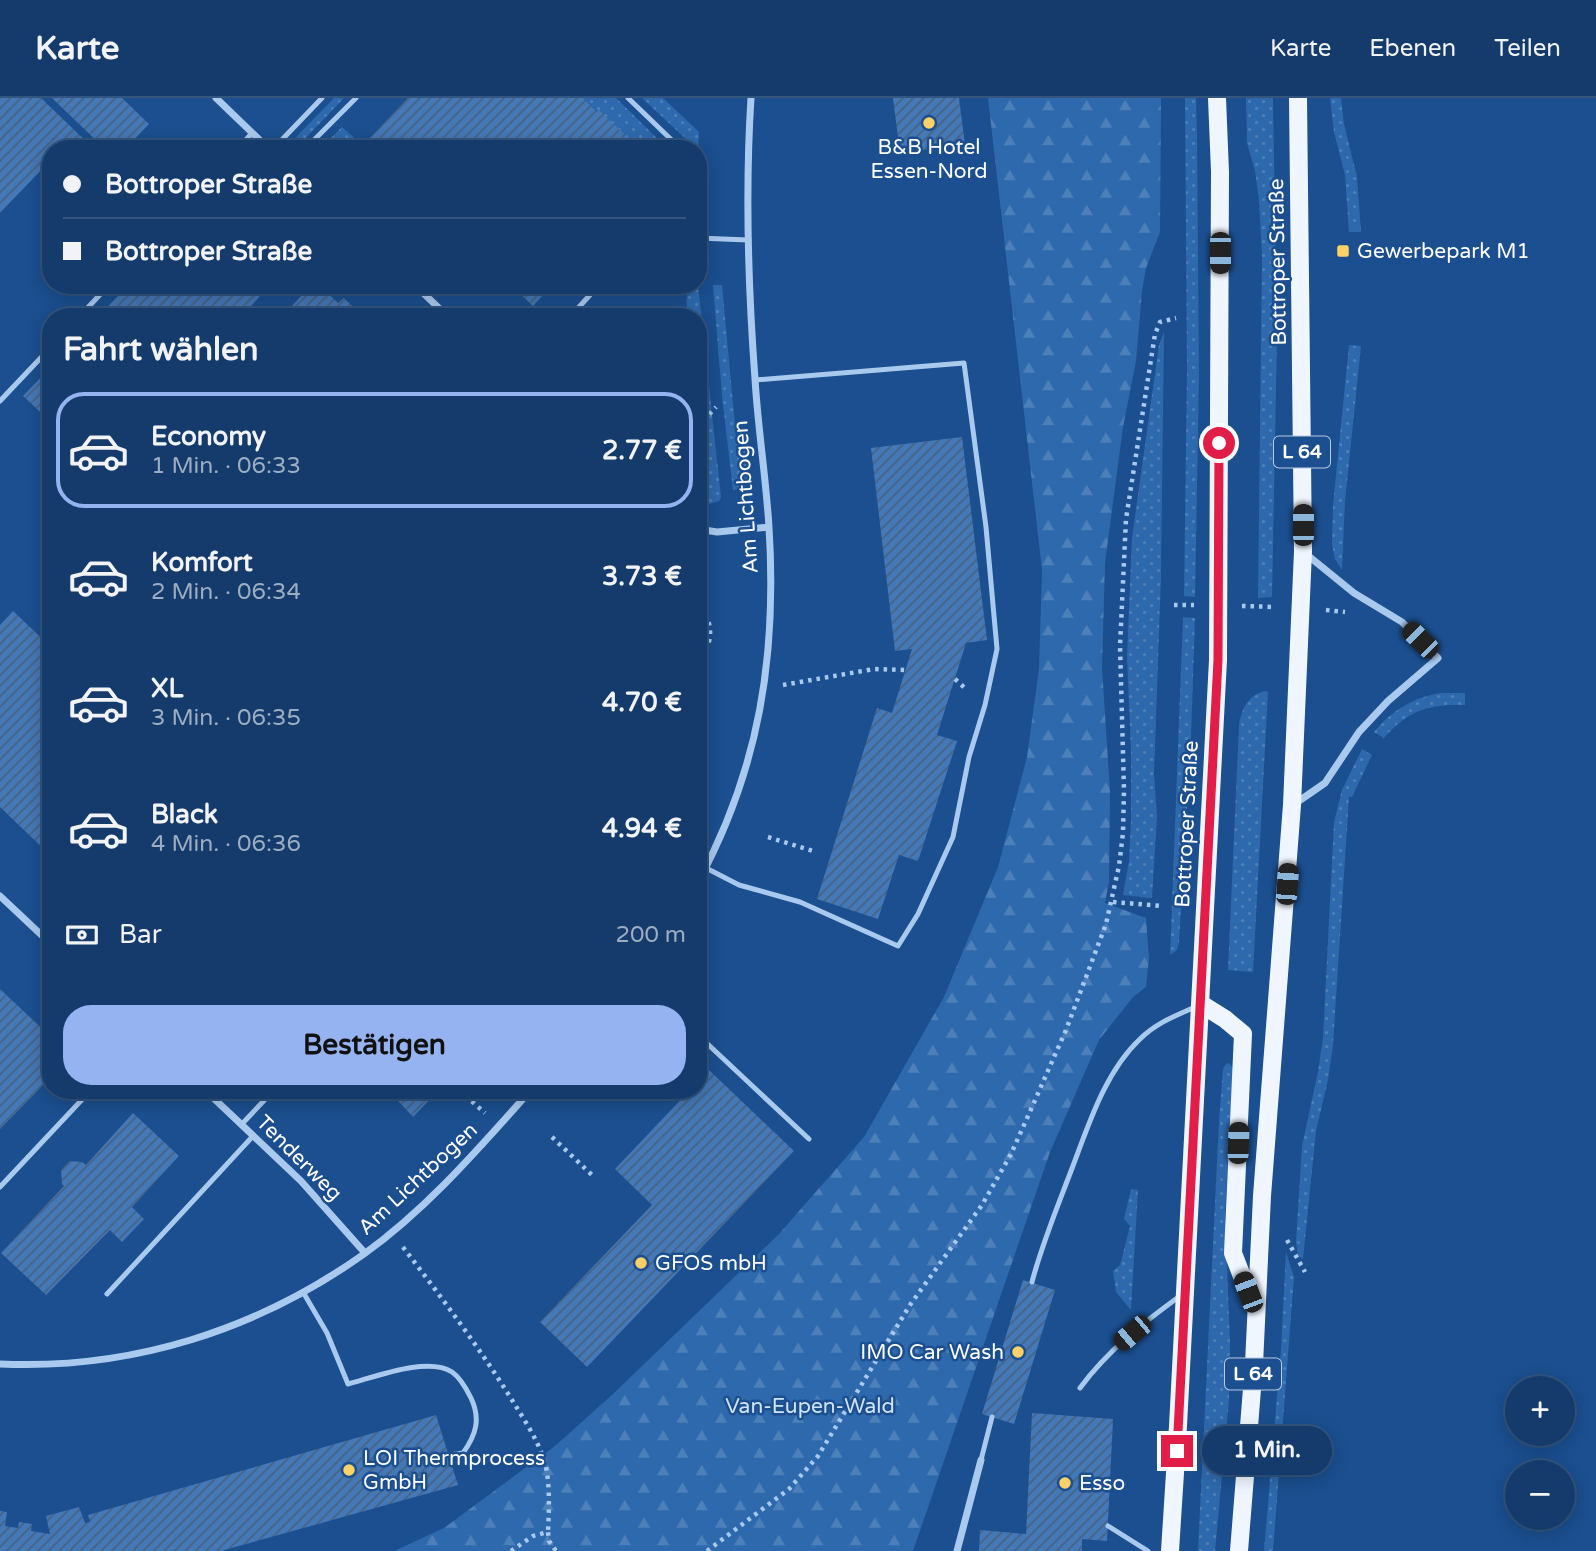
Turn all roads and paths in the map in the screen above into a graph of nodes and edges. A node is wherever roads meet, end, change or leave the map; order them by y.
1 (216, 98) edge
2 (322, 98) edge
3 (356, 98) edge
4 (628, 98) edge
5 (751, 98) edge
6 (1217, 98) edge
7 (1298, 98) edge
8 (253, 133) junction
9 (246, 140) edge
10 (261, 140) edge
11 (280, 140) edge
12 (314, 140) edge
13 (672, 140) edge
14 (707, 238) edge
15 (748, 240) junction
16 (101, 294) edge
17 (424, 294) edge
18 (591, 294) edge
19 (87, 308) edge
20 (437, 308) edge
21 (578, 308) edge
22 (1176, 318) dead end
23 (42, 357) edge
24 (755, 380) junction
25 (0, 401) edge
26 (716, 407) dead end
27 (707, 417) edge
28 (769, 527) junction
29 (707, 530) edge
30 (1303, 551) junction
31 (1174, 605) dead end
32 (1218, 605) junction
33 (1300, 608) junction
34 (1347, 612) dead end
35 (707, 617) edge
36 (707, 647) edge
37 (906, 670) dead end
38 (765, 688) junction
39 (1292, 805) junction
40 (768, 837) dead end
41 (816, 852) dead end
42 (707, 866) edge
43 (707, 869) edge
44 (0, 896) edge
45 (1112, 902) junction
46 (1163, 906) dead end
47 (42, 936) edge
48 (1201, 1004) junction
49 (707, 1043) edge
50 (83, 1099) edge
51 (214, 1099) edge
52 (266, 1099) edge
53 (523, 1099) edge
54 (241, 1125) junction
55 (253, 1136) junction
56 (552, 1138) dead end
57 (809, 1139) dead end
58 (592, 1175) dead end
59 (0, 1187) edge
60 (392, 1232) junction
61 (365, 1253) junction
62 (1032, 1282) dead end
63 (303, 1292) junction
64 (1186, 1292) junction
65 (107, 1294) dead end
66 (1256, 1311) junction
67 (0, 1364) edge
68 (1080, 1388) dead end
69 (992, 1417) dead end
70 (449, 1455) dead end
71 (981, 1460) joint
72 (1108, 1526) dead end
73 (548, 1532) junction
74 (511, 1551) edge
75 (556, 1551) edge
76 (707, 1551) edge
77 (957, 1551) edge
78 (1148, 1551) edge
79 (1170, 1551) edge
80 (1239, 1551) edge

1 - 8 street
2 - 11 lane
3 - 12 lane
4 - 13 lane
5 - 15 street, Am Lichtbogen
6 - 32 main road, Bottroper Straße
7 - 30 main road, Bottroper Straße / L 64
8 - 9 lane
8 - 10 street
14 - 15 lane
15 - 24 street, Am Lichtbogen
16 - 19 lane
17 - 20 street
18 - 21 lane
22 - 45 path
23 - 25 lane
24 - 28 street, Am Lichtbogen
24 - 43 lane
26 - 27 path
28 - 29 street
28 - 38 street, Am Lichtbogen
30 - 33 main road, Bottroper Straße / L 64
30 - 39 street
31 - 32 path
32 - 33 path
32 - 48 main road, Bottroper Straße
33 - 34 path
33 - 39 main road, Bottroper Straße / L 64
35 - 36 path
37 - 38 path
38 - 42 street, Am Lichtbogen
39 - 66 main road, Bottroper Straße / L 64
40 - 41 path
44 - 47 street
45 - 46 path
45 - 76 path
48 - 62 lane
48 - 64 main road, Bottroper Straße
48 - 66 main road
49 - 57 lane
50 - 59 lane
51 - 54 street, Tenderweg
52 - 54 lane
53 - 60 street, Am Lichtbogen
54 - 55 street, Tenderweg
55 - 61 street, Tenderweg
55 - 65 lane
56 - 58 path
60 - 61 street, Am Lichtbogen
60 - 73 path
61 - 63 street, Am Lichtbogen
63 - 67 street, Am Lichtbogen
63 - 70 lane
64 - 68 lane
64 - 79 main road, Bottroper Straße
66 - 80 main road, Bottroper Straße / L 64
69 - 71 lane
71 - 77 street
72 - 78 lane
73 - 74 path
73 - 75 path

